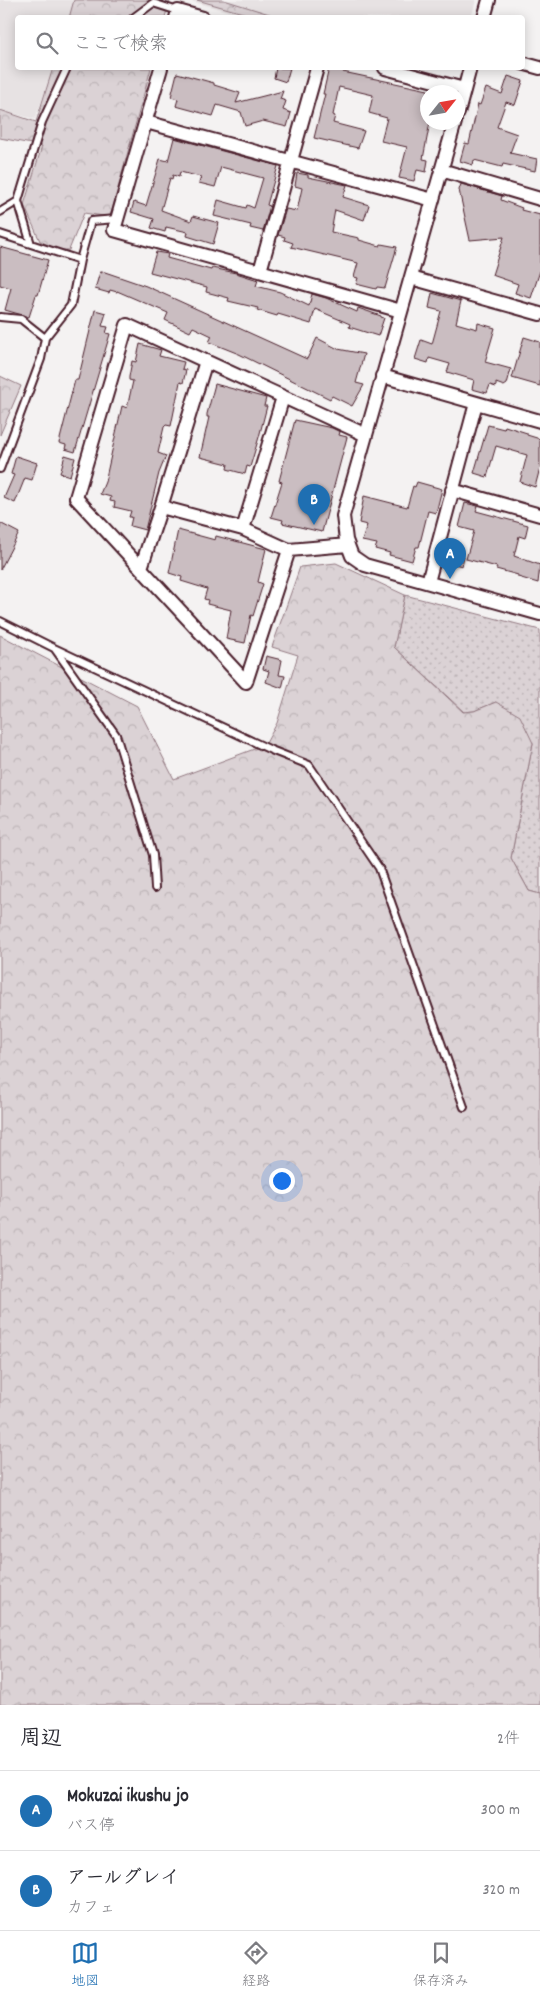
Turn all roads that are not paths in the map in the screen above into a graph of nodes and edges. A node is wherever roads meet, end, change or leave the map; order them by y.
1 (489, 0) edge
2 (177, 14) edge
3 (137, 15) edge
4 (485, 15) edge
5 (525, 64) edge
6 (540, 68) edge
7 (66, 70) edge
8 (160, 70) edge
9 (316, 70) edge
10 (393, 70) edge
11 (469, 70) edge
12 (449, 85) edge
13 (465, 86) edge
14 (146, 122) junction
15 (453, 130) edge
16 (291, 162) junction
17 (441, 170) junction
18 (540, 199) edge
19 (432, 200) junction
20 (18, 201) junction
21 (0, 212) edge
22 (117, 219) junction
23 (0, 234) edge
24 (31, 244) junction
25 (80, 260) junction
26 (260, 271) junction
27 (410, 278) junction
28 (401, 311) junction
29 (540, 314) edge
30 (0, 317) edge
31 (44, 338) junction
32 (206, 361) junction
33 (382, 376) junction
34 (282, 396) junction
35 (476, 403) junction
36 (540, 421) edge
37 (366, 435) junction
38 (0, 469) edge
39 (452, 490) junction
40 (161, 507) junction
41 (540, 514) edge
42 (243, 529) junction
43 (348, 545) junction
44 (289, 550) junction
45 (141, 568) junction
46 (428, 582) junction
47 (540, 614) edge
48 (0, 621) edge
49 (54, 648) junction
50 (155, 888) dead end
51 (464, 1107) dead end

1 - 4 street
2 - 3 lane
5 - 6 street
7 - 20 lane
8 - 14 street
9 - 16 street
10 - 12 street
11 - 13 street
14 - 16 street
14 - 22 street
15 - 17 street
16 - 19 street
16 - 26 street
17 - 18 street
17 - 19 street
19 - 27 street
20 - 21 lane
20 - 24 lane
22 - 25 lane
22 - 26 street
23 - 24 lane
24 - 25 lane
25 - 31 lane
26 - 28 street
27 - 28 street
27 - 29 street
28 - 33 street
30 - 31 lane
31 - 38 lane
32 - 34 street
32 - 40 street
32 - 45 street
33 - 35 street
33 - 37 street
34 - 37 street
34 - 42 street
35 - 36 street
35 - 39 street
37 - 43 street
39 - 41 street
39 - 46 street
40 - 42 street
40 - 45 street
42 - 44 street
43 - 44 street
43 - 46 street
44 - 45 street
46 - 47 street
48 - 49 lane
49 - 50 lane
49 - 51 lane

